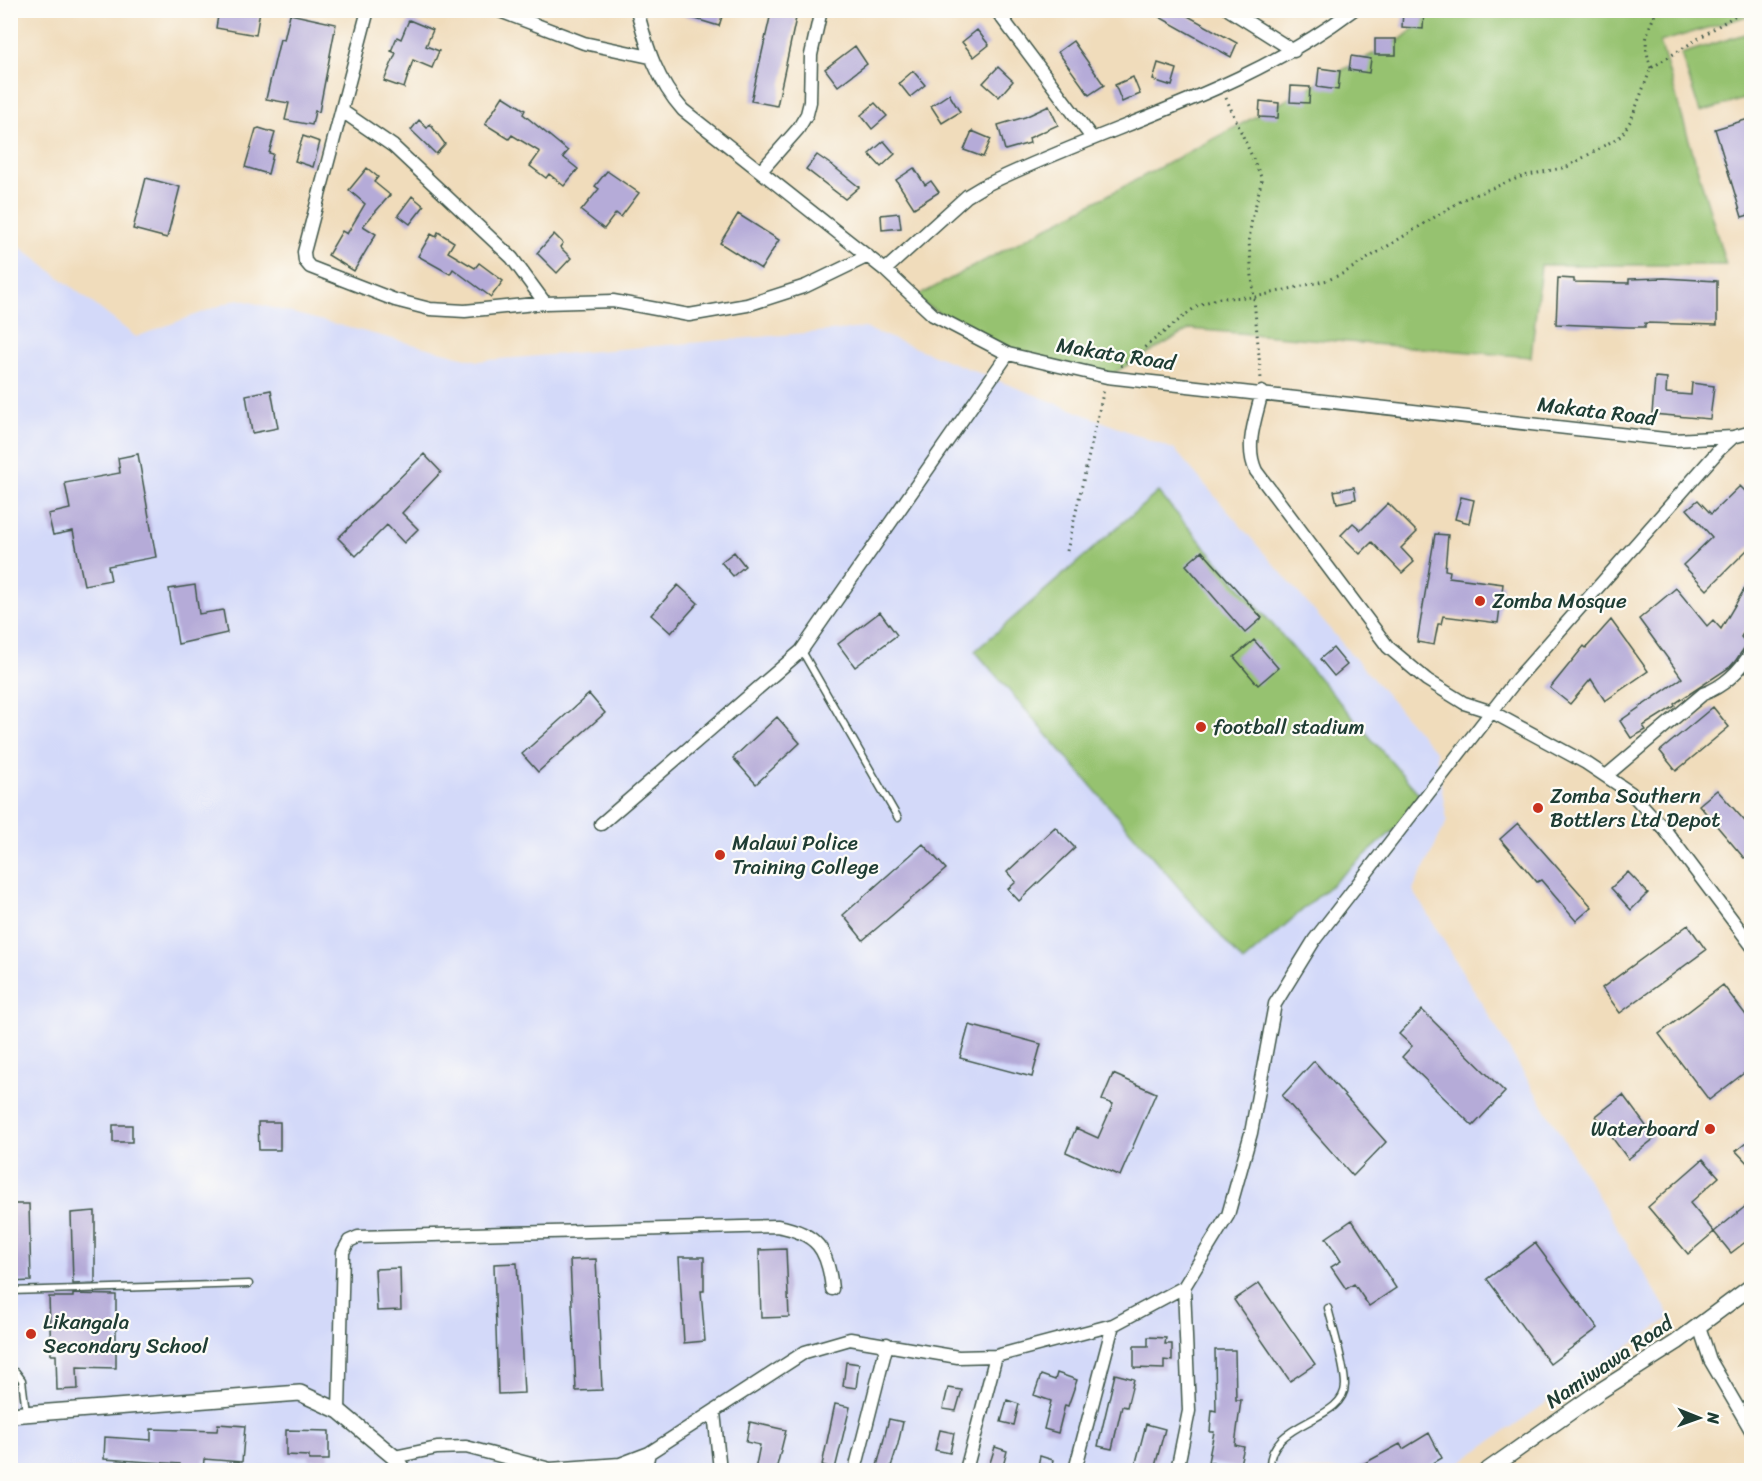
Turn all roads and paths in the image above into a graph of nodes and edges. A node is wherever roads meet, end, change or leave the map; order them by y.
1 (368, 10) edge
2 (497, 10) edge
3 (638, 10) edge
4 (821, 10) edge
5 (996, 10) edge
6 (1228, 10) edge
7 (1353, 10) edge
8 (1657, 10) edge
9 (1744, 10) edge
10 (1294, 51) junction
11 (650, 57) junction
12 (1651, 68) junction
13 (1221, 87) junction
14 (342, 111) junction
15 (1092, 138) junction
16 (761, 171) junction
17 (868, 256) junction
18 (885, 270) junction
19 (1255, 297) junction
20 (545, 303) junction
21 (1008, 354) junction
22 (1107, 377) junction
23 (1262, 392) junction
24 (1752, 432) edge
25 (1733, 437) junction
26 (1066, 551) dead end
27 (801, 651) junction
28 (1752, 651) edge
29 (1492, 712) junction
30 (1606, 776) junction
31 (898, 818) dead end
32 (601, 824) dead end
33 (1752, 946) edge
34 (249, 1284) dead end
35 (1752, 1286) edge
36 (1184, 1287) junction
37 (832, 1289) dead end
38 (10, 1291) edge
39 (1328, 1308) dead end
40 (1113, 1325) junction
41 (1699, 1326) junction
42 (887, 1344) junction
43 (996, 1356) junction
44 (10, 1372) edge
45 (339, 1411) junction
46 (714, 1412) junction
47 (18, 1414) edge
48 (1752, 1432) edge
49 (649, 1453) junction
50 (394, 1457) junction
51 (404, 1470) edge
52 (645, 1470) edge
53 (720, 1470) edge
54 (855, 1470) edge
55 (966, 1470) edge
56 (1076, 1470) edge
57 (1177, 1470) edge
58 (1270, 1470) edge
59 (1488, 1470) edge

1 - 14 street
2 - 11 street
3 - 11 street, Makata Road
4 - 16 street
5 - 15 street
6 - 10 street
7 - 10 street
8 - 12 path
9 - 12 path
10 - 13 street
11 - 16 street, Makata Road
12 - 19 path
13 - 15 street
13 - 19 path
14 - 20 street
14 - 20 street
15 - 18 street
16 - 17 street, Makata Road
17 - 18 street, Makata Road
17 - 20 street
18 - 21 street, Makata Road
19 - 22 path
19 - 23 path
21 - 22 street, Makata Road
21 - 27 street
22 - 23 street, Makata Road
22 - 26 path
23 - 25 street, Makata Road
23 - 29 street
24 - 25 street, Makata Road
25 - 29 street
27 - 31 lane
27 - 32 street
28 - 30 street
29 - 30 street
29 - 36 street
30 - 33 street
34 - 38 lane
35 - 41 street, Namiwawa Road
36 - 40 street
36 - 57 street
37 - 45 street
39 - 58 lane
40 - 43 street
40 - 56 street
41 - 48 street
41 - 59 street, Namiwawa Road
42 - 43 street
42 - 46 street
42 - 54 street
43 - 55 street
44 - 47 lane
45 - 47 street
45 - 50 street
46 - 49 street
46 - 53 street
49 - 50 street
49 - 52 street
50 - 51 street

